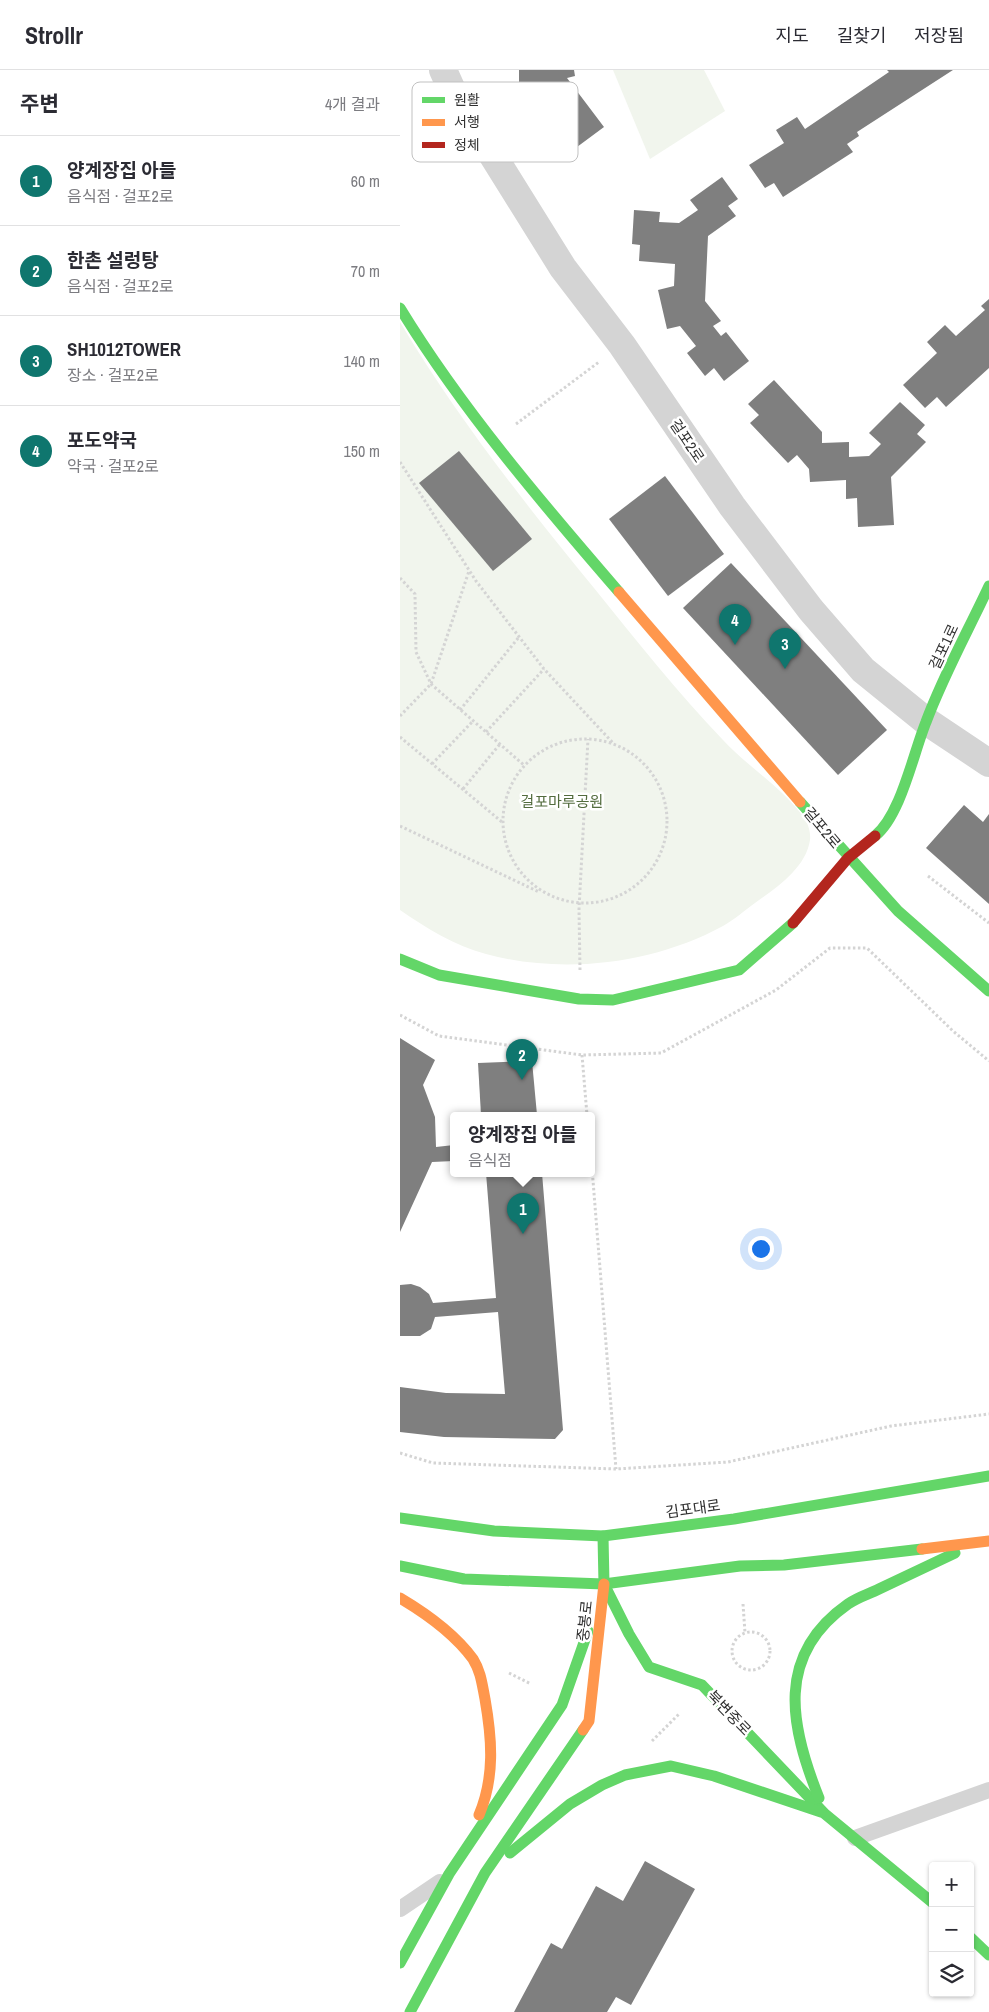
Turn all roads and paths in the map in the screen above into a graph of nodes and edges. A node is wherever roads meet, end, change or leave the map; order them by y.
1 (443, 70) edge
2 (448, 82) edge
3 (497, 162) edge
4 (400, 308) edge
5 (622, 345) junction
6 (494, 440) junction
7 (400, 462) edge
8 (469, 570) junction
9 (400, 578) edge
10 (989, 586) edge
11 (519, 637) junction
12 (544, 669) junction
13 (432, 684) junction
14 (460, 710) junction
15 (400, 716) edge
16 (473, 721) junction
17 (926, 721) junction
18 (486, 732) junction
19 (400, 737) edge
20 (588, 738) junction
21 (500, 744) junction
22 (614, 744) junction
23 (989, 763) edge
24 (432, 764) junction
25 (525, 766) junction
26 (462, 789) junction
27 (503, 822) junction
28 (400, 826) edge
29 (848, 858) junction
30 (928, 876) dead end
31 (551, 897) junction
32 (579, 904) junction
33 (989, 923) edge
34 (400, 959) edge
35 (580, 970) dead end
36 (989, 991) edge
37 (400, 1015) edge
38 (582, 1055) junction
39 (989, 1061) edge
40 (587, 1112) edge
41 (593, 1177) edge
42 (989, 1414) edge
43 (400, 1453) edge
44 (616, 1469) junction
45 (989, 1476) edge
46 (400, 1518) edge
47 (603, 1536) junction
48 (985, 1541) edge
49 (400, 1566) edge
50 (604, 1584) junction
51 (400, 1598) edge
52 (742, 1604) dead end
53 (745, 1633) junction
54 (680, 1714) dead end
55 (648, 1744) dead end
56 (989, 1790) edge
57 (825, 1814) junction
58 (855, 1838) junction
59 (485, 1873) junction
60 (449, 1874) junction
61 (929, 1900) edge
62 (400, 1909) edge
63 (974, 1941) edge
64 (989, 1955) edge
65 (400, 1963) edge
66 (410, 2012) edge

1 - 2 street, 걸포2로
3 - 5 street, 걸포2로
4 - 6 street, 걸포2로
5 - 6 path
5 - 17 street, 걸포2로
6 - 29 street, 걸포2로
7 - 8 path
8 - 11 path
8 - 13 path
9 - 13 path
10 - 17 street, 걸포1로
11 - 12 path
11 - 14 path
12 - 18 path
12 - 22 path
13 - 14 path
13 - 15 path
14 - 16 path
16 - 18 path
16 - 24 path
17 - 23 street, 걸포2로
17 - 29 street, 걸포1로
18 - 21 path
19 - 24 path
20 - 22 path
20 - 25 path
20 - 32 path
21 - 25 path
21 - 26 path
22 - 32 path
24 - 26 path
25 - 27 path
26 - 27 path
27 - 31 path
28 - 31 path
29 - 34 street, 걸포2로
29 - 36 street, 걸포2로
30 - 33 path
31 - 32 path
32 - 35 path
37 - 38 path
38 - 39 path
38 - 40 path
41 - 44 path
42 - 44 path
43 - 44 path
45 - 47 street, 김포대로
46 - 47 street, 김포대로
47 - 50 street, 북변중로
48 - 50 street
48 - 57 street
49 - 50 street
50 - 57 street, 북변중로
50 - 59 street, 중봉로
50 - 60 street, 중봉로
51 - 60 street
52 - 53 path
53 - 53 path
54 - 55 path
56 - 58 lane
57 - 58 street, 북변중로
57 - 59 street
58 - 61 street, 북변중로
59 - 66 street, 중봉로
60 - 62 lane
60 - 65 street, 중봉로
63 - 64 street

